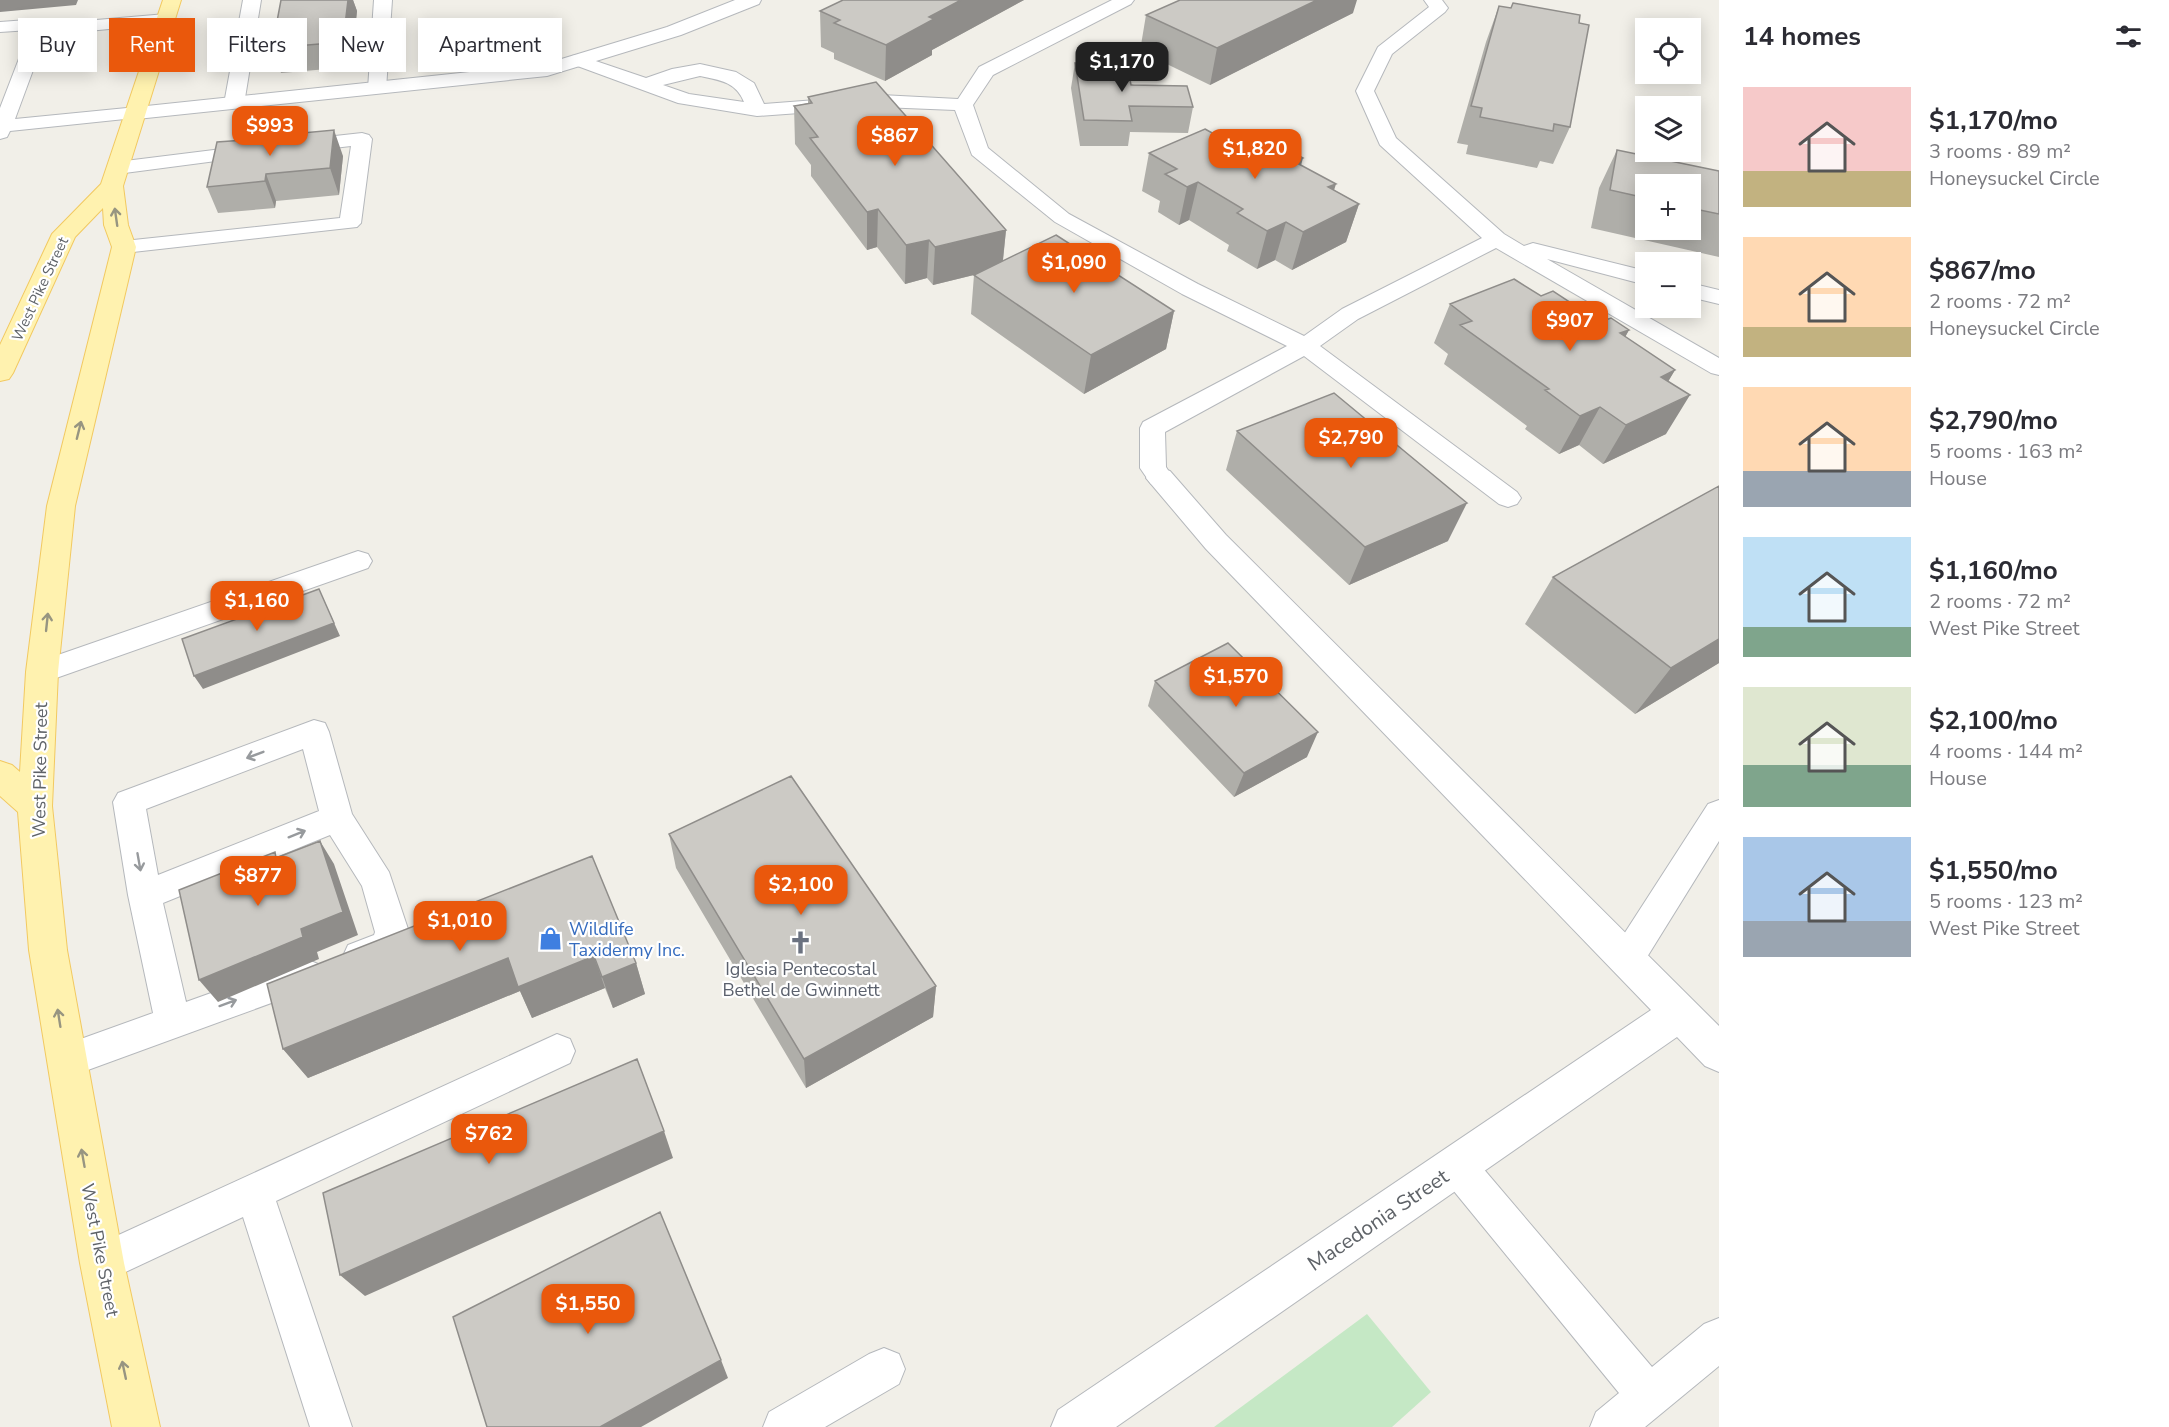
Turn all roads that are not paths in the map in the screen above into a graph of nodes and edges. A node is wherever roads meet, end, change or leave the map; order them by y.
1 (172, 0) edge
2 (252, 0) edge
3 (383, 0) edge
4 (752, 0) edge
5 (1125, 0) edge
6 (1433, 0) edge
7 (166, 18) edge
8 (18, 26) edge
9 (0, 27) edge
10 (578, 60) junction
11 (23, 72) edge
12 (150, 72) edge
13 (644, 85) junction
14 (377, 89) junction
15 (234, 104) junction
16 (963, 105) junction
17 (757, 110) junction
18 (137, 113) junction
19 (1, 129) edge
20 (115, 177) junction
21 (1496, 239) junction
22 (124, 247) junction
23 (1635, 275) edge
24 (1701, 293) edge
25 (1719, 297) edge
26 (1305, 346) junction
27 (1719, 368) edge
28 (0, 373) edge
29 (1160, 478) joint
30 (1508, 498) dead end
31 (358, 561) dead end
32 (42, 672) junction
33 (0, 775) edge
34 (35, 806) junction
35 (1719, 813) edge
36 (337, 818) junction
37 (145, 895) junction
38 (1627, 959) junction
39 (1680, 1013) junction
40 (173, 1023) junction
41 (1718, 1049) edge
42 (557, 1051) dead end
43 (66, 1061) junction
44 (1456, 1166) junction
45 (254, 1192) junction
46 (102, 1263) junction
47 (1719, 1339) edge
48 (884, 1369) dead end
49 (1650, 1395) junction
50 (136, 1427) edge
51 (331, 1427) edge
52 (784, 1427) edge
53 (1075, 1427) edge
54 (1611, 1427) edge

1 - 7 main road, West Pike Street
2 - 15 lane
3 - 14 lane
4 - 10 street
5 - 16 lane
6 - 21 lane
8 - 9 lane
10 - 13 lane
10 - 14 street
11 - 19 lane
12 - 18 main road, West Pike Street
13 - 17 lane
13 - 17 lane
14 - 15 street
15 - 18 street
16 - 17 lane
16 - 26 lane
18 - 19 lane
18 - 20 main road, West Pike Street
22 -> 20 main road, West Pike Street
20 - 22 lane
20 - 28 main road, West Pike Street
21 - 23 lane
21 - 26 lane
21 - 27 lane
32 -> 22 main road, West Pike Street
24 - 25 lane
26 - 29 lane
26 - 30 lane
29 - 38 street
31 - 32 lane
32 - 34 main road, West Pike Street
33 - 34 main road
43 -> 34 main road, West Pike Street
35 - 38 lane
37 -> 36 lane
36 -> 37 lane
40 -> 36 lane
37 - 40 lane
38 - 39 street
39 - 41 street
39 - 44 street, Macedonia Street
40 - 43 lane
42 - 45 lane
46 -> 43 main road, West Pike Street
44 - 49 lane
44 - 53 street, Macedonia Street
45 - 46 lane
45 - 51 lane
50 -> 46 main road, West Pike Street
47 - 49 lane
48 - 52 lane
49 - 54 lane

